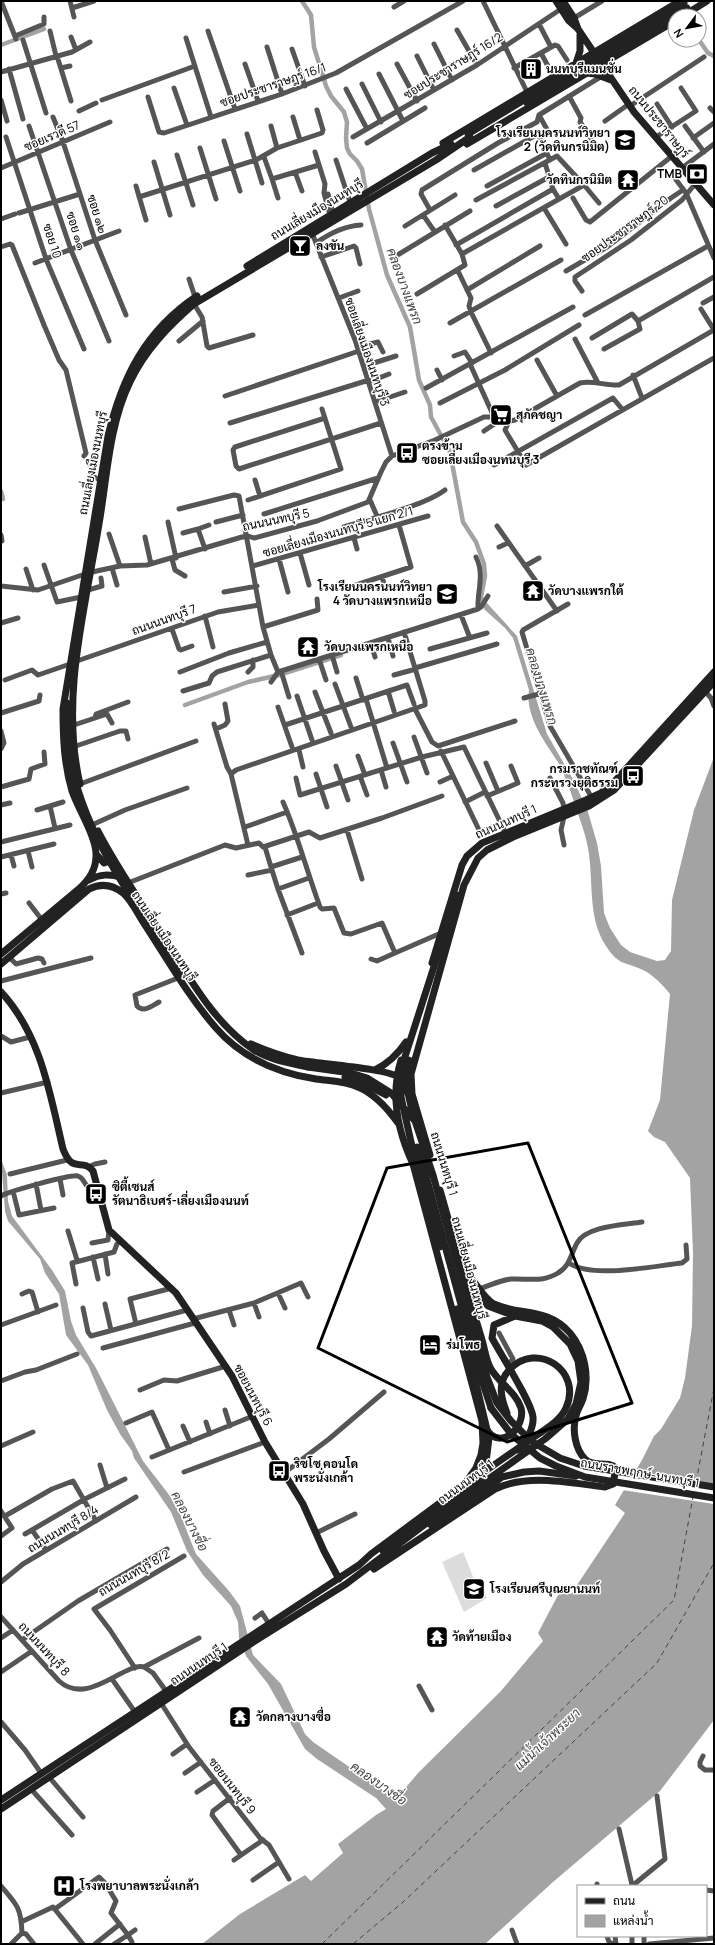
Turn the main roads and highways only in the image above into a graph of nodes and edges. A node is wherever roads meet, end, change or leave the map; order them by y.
1 (556, 1) edge
2 (563, 1) edge
3 (699, 1) edge
4 (707, 1) edge
5 (684, 7) edge
6 (667, 26) edge
7 (579, 30) junction
8 (584, 38) junction
9 (611, 42) junction
10 (622, 51) junction
11 (593, 52) junction
12 (614, 56) junction
13 (576, 63) junction
14 (601, 64) junction
15 (568, 67) junction
16 (586, 73) junction
17 (576, 78) junction
18 (608, 78) junction
19 (469, 135) junction
20 (432, 153) junction
21 (436, 160) junction
22 (372, 194) junction
23 (711, 197) edge
24 (355, 202) junction
25 (714, 205) edge
26 (195, 300) junction
27 (88, 573) junction
28 (73, 663) junction
29 (714, 672) edge
30 (67, 681) junction
31 (714, 682) edge
32 (703, 689) junction
33 (564, 813) junction
34 (506, 834) junction
35 (108, 851) junction
36 (97, 854) junction
37 (110, 874) junction
38 (127, 880) junction
39 (87, 881) junction
40 (106, 885) junction
41 (459, 897) junction
42 (1, 954) edge
43 (1, 964) edge
44 (180, 975) junction
45 (1, 992) edge
46 (206, 1016) junction
47 (234, 1036) junction
48 (406, 1042) junction
49 (418, 1047) junction
50 (308, 1068) junction
51 (372, 1070) junction
52 (398, 1079) junction
53 (358, 1086) junction
54 (365, 1091) junction
55 (412, 1094) junction
56 (415, 1121) junction
57 (398, 1123) junction
58 (431, 1159) junction
59 (413, 1164) junction
60 (465, 1273) junction
61 (466, 1282) junction
62 (515, 1316) junction
63 (468, 1350) junction
64 (491, 1408) junction
65 (482, 1421) junction
66 (511, 1421) junction
67 (519, 1450) junction
68 (600, 1469) joint
69 (585, 1477) junction
70 (464, 1485) junction
71 (714, 1487) edge
72 (714, 1498) edge
73 (418, 1532) junction
74 (359, 1565) junction
75 (339, 1579) junction
76 (346, 1584) junction
77 (256, 1636) junction
78 (235, 1651) junction
79 (1, 1800) edge
80 (1, 1809) edge

1 - 7 main road, ถนนประชาราษฎร์
2 - 7 main road, ถนนประชาราษฎร์
3 - 5 main road, ถนนเลี่ยงเมืองนนทบุรี
4 - 5 main road, ถนนเลี่ยงเมืองนนทบุรี
5 - 9 main road, ถนนเลี่ยงเมืองนนทบุรี
5 - 19 main road, ถนนเลี่ยงเมืองนนทบุรี, bridge
6 - 10 main road, ถนนเลี่ยงเมืองนนทบุรี
7 - 8 main road, ถนนประชาราษฎร์
7 - 13 main road
8 - 9 main road
8 - 11 main road, ถนนประชาราษฎร์
9 - 10 main road
9 - 11 main road, ถนนเลี่ยงเมืองนนทบุรี
10 - 12 main road, ถนนเลี่ยงเมืองนนทบุรี
11 - 13 main road, ถนนเลี่ยงเมืองนนทบุรี
11 - 14 main road, ถนนประชาราษฎร์
12 - 14 main road, ถนนเลี่ยงเมืองนนทบุรี
12 - 18 main road
13 - 15 main road, ถนนเลี่ยงเมืองนนทบุรี
14 - 16 main road, ถนนเลี่ยงเมืองนนทบุรี
14 - 18 main road, ถนนประชาราษฎร์
15 - 17 main road
15 - 20 main road, ถนนเลี่ยงเมืองนนทบุรี
16 - 17 main road, ถนนเลี่ยงเมืองนนทบุรี
16 - 18 main road
17 - 21 main road, ถนนเลี่ยงเมืองนนทบุรี
18 - 23 main road, ถนนประชาราษฎร์
19 - 20 main road, ถนนเลี่ยงเมืองนนทบุรี
19 - 21 main road, ถนนเลี่ยงเมืองนนทบุรี
20 - 22 main road, ถนนเลี่ยงเมืองนนทบุรี
21 - 22 main road, ถนนเลี่ยงเมืองนนทบุรี
22 - 24 main road, ถนนเลี่ยงเมืองนนทบุรี
23 - 25 main road, ถนนประชาราษฎร์
24 - 26 main road, ถนนเลี่ยงเมืองนนทบุรี
24 - 26 main road, ถนนเลี่ยงเมืองนนทบุรี
26 - 27 main road, ถนนเลี่ยงเมืองนนทบุรี
26 - 27 main road, ถนนเลี่ยงเมืองนนทบุรี
27 - 28 main road, ถนนเลี่ยงเมืองนนทบุรี
27 - 28 main road, ถนนเลี่ยงเมืองนนทบุรี
28 - 30 main road, ถนนเลี่ยงเมืองนนทบุรี
28 - 35 main road, ถนนเลี่ยงเมืองนนทบุรี
29 - 32 main road, ถนนนนทบุรี 1
30 - 36 main road, ถนนเลี่ยงเมืองนนทบุรี
30 - 44 main road, bridge
31 - 32 main road, ถนนนนทบุรี 1
32 - 33 main road, ถนนนนทบุรี 1
33 - 34 main road, ถนนนนทบุรี 1
33 - 41 main road, ถนนนนทบุรี 1
34 - 41 main road
34 - 48 main road, ถนนนนทบุรี 1
35 - 36 main road
35 - 38 main road, ถนนเลี่ยงเมืองนนทบุรี
36 - 39 main road, ถนนเลี่ยงเมืองนนทบุรี
37 - 38 main road, ถนนเลี่ยงเมืองนนทบุรี
37 - 39 main road, ถนนเลี่ยงเมืองนนทบุรี
37 - 40 main road
38 - 47 main road, ถนนเลี่ยงเมืองนนทบุรี
39 - 42 main road, ถนนเลี่ยงเมืองนนทบุรี
40 - 43 main road
40 - 44 main road, ถนนเลี่ยงเมืองนนทบุรี
41 - 49 main road, ถนนนนทบุรี 1
41 - 56 main road, bridge
41 - 63 main road, bridge
44 - 46 main road, ถนนเลี่ยงเมืองนนทบุรี
44 - 47 main road
45 - 75 main road, ซอยนนทบุรี 6
46 - 47 main road, ถนนเลี่ยงเมืองนนทบุรี
46 - 53 main road, ถนนเลี่ยงเมืองนนทบุรี
47 - 50 main road, ถนนเลี่ยงเมืองนนทบุรี
47 - 51 main road, ถนนเลี่ยงเมืองนนทบุรี
48 - 51 main road
48 - 52 main road, ถนนนนทบุรี 1
49 - 52 main road, ถนนนนทบุรี 1
49 - 55 main road, ถนนนนทบุรี 1
50 - 56 main road, ถนนเลี่ยงเมืองนนทบุรี, bridge
50 - 64 main road, ถนนเลี่ยงเมืองนนทบุรี, bridge
51 - 52 main road, ถนนเลี่ยงเมืองนนทบุรี
51 - 53 main road
52 - 54 main road, ถนนนนทบุรี 1
52 - 55 main road
52 - 57 main road, ถนนนนทบุรี 1
53 - 54 main road, ถนนเลี่ยงเมืองนนทบุรี
54 - 57 main road, ถนนเลี่ยงเมืองนนทบุรี
55 - 58 main road, ถนนนนทบุรี 1
56 - 66 main road, ถนนเลี่ยงเมืองนนทบุรี, bridge
57 - 59 main road, ถนนนนทบุรี 1
58 - 59 main road
58 - 60 main road, ถนนนนทบุรี 1
59 - 65 main road, ถนนนนทบุรี 1
60 - 61 main road, ถนนนนทบุรี 1
60 - 76 main road
61 - 62 main road, ถนนนนทบุรี 1
61 - 65 main road
62 - 67 main road
62 - 73 main road, ถนนนนทบุรี 1
63 - 64 main road, bridge
63 - 74 main road, bridge
64 - 69 main road, ถนนราชพฤกษ์-นนทบุรี 1, bridge
65 - 70 main road, ถนนนนทบุรี 1
66 - 67 main road, bridge
66 - 68 main road, ถนนเลี่ยงเมืองนนทบุรี, bridge
67 - 70 main road
68 - 71 main road, ถนนราชพฤกษ์-นนทบุรี 1, bridge
69 - 72 main road, ถนนราชพฤกษ์-นนทบุรี 1, bridge
69 - 73 main road, bridge
70 - 74 main road, ถนนนนทบุรี 1
73 - 76 main road, ถนนนนทบุรี 1
74 - 75 main road, ถนนนนทบุรี 1
75 - 77 main road, ถนนนนทบุรี 1
76 - 77 main road, ถนนนนทบุรี 1
77 - 78 main road, ถนนนนทบุรี 1
78 - 79 main road, ถนนนนทบุรี 1
78 - 80 main road, ถนนนนทบุรี 1

